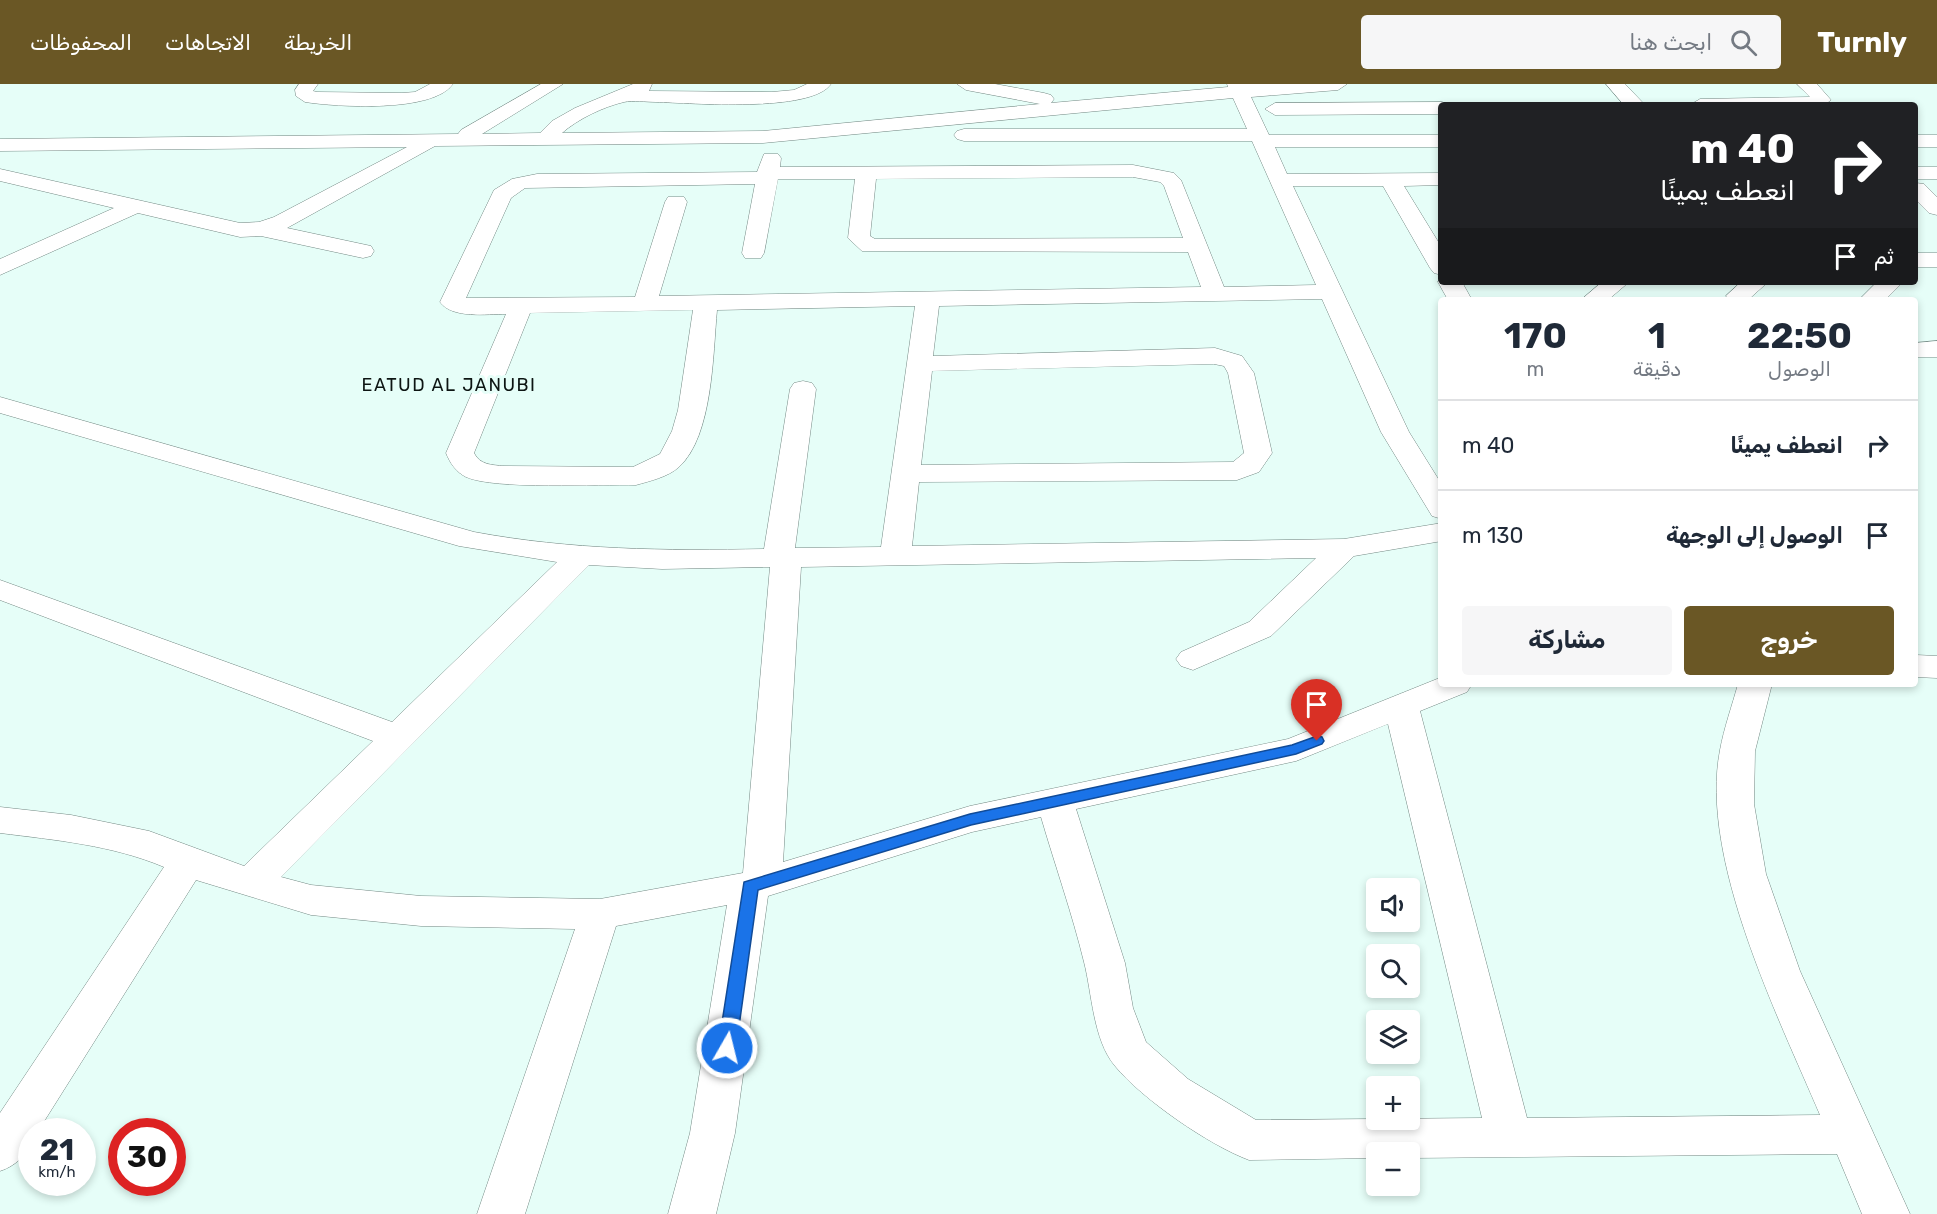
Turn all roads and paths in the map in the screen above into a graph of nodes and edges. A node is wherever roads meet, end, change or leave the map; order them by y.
1 (309, 84) edge
2 (444, 84) edge
3 (554, 84) edge
4 (649, 84) edge
5 (822, 84) edge
6 (966, 84) edge
7 (1338, 84) edge
8 (1615, 84) edge
9 (1806, 84) edge
10 (1160, 87) edge
11 (1241, 92) edge
12 (625, 96) junction
13 (1057, 101) junction
14 (1632, 102) edge
15 (1814, 102) edge
16 (1438, 108) edge
17 (0, 132) edge
18 (810, 132) junction
19 (468, 134) junction
20 (549, 134) junction
21 (776, 136) junction
22 (1261, 138) junction
23 (431, 141) junction
24 (1438, 141) edge
25 (1918, 141) edge
26 (1937, 141) edge
27 (0, 145) edge
28 (866, 172) junction
29 (1918, 173) edge
30 (1937, 173) edge
31 (0, 175) edge
32 (766, 175) junction
33 (1438, 178) edge
34 (1390, 179) junction
35 (1281, 180) junction
36 (1918, 192) edge
37 (676, 202) dead end
38 (136, 206) junction
39 (1937, 208) edge
40 (1937, 214) edge
41 (1918, 220) edge
42 (261, 229) junction
43 (1197, 245) junction
44 (363, 251) dead end
45 (753, 253) dead end
46 (1918, 260) edge
47 (1937, 260) edge
48 (1438, 261) edge
49 (0, 268) edge
50 (1613, 285) edge
51 (1888, 285) edge
52 (1331, 292) junction
53 (1215, 294) junction
54 (1597, 297) edge
55 (1874, 297) edge
56 (928, 299) junction
57 (706, 303) junction
58 (645, 304) junction
59 (521, 306) junction
60 (1937, 349) edge
61 (1918, 350) edge
62 (920, 364) junction
63 (803, 389) dead end
64 (0, 405) edge
65 (906, 474) junction
66 (1438, 503) edge
67 (1438, 533) edge
68 (1344, 548) junction
69 (580, 557) junction
70 (895, 557) junction
71 (782, 558) junction
72 (0, 589) edge
73 (1193, 659) dead end
74 (1448, 687) edge
75 (1754, 687) edge
76 (1401, 706) junction
77 (398, 737) junction
78 (1055, 802) junction
79 (0, 820) edge
80 (188, 861) junction
81 (251, 883) junction
82 (756, 885) junction
83 (600, 914) junction
84 (1851, 1134) junction
85 (1510, 1138) junction
86 (0, 1152) edge
87 (501, 1214) edge
88 (692, 1214) edge
89 (1886, 1214) edge

1 - 2 street
3 - 19 street
4 - 12 street
5 - 12 street
6 - 13 street
7 - 11 street
8 - 14 street
9 - 15 street
10 - 11 street
10 - 13 street
11 - 16 street
11 - 18 street
11 - 22 street
12 - 20 street
13 - 20 street
17 - 19 street
18 - 21 street
18 - 22 street
19 - 20 street
21 - 23 street
21 - 32 street
22 - 24 street
22 - 35 street
23 - 27 street
23 - 42 street
25 - 26 street
28 - 32 street
28 - 43 street
28 - 43 street
29 - 30 street
31 - 38 street
32 - 45 street
32 - 59 street
33 - 34 street
34 - 35 street
34 - 48 street
35 - 52 street
36 - 39 street
37 - 58 street
38 - 42 street
38 - 49 street
40 - 41 street
42 - 44 street
43 - 53 street
46 - 47 street
50 - 54 street
51 - 55 street
52 - 53 street
52 - 66 street
53 - 56 street
56 - 57 street
56 - 62 street
57 - 58 street
57 - 59 street
58 - 59 street
60 - 61 street
62 - 65 street
62 - 65 street
63 - 71 street
64 - 69 street
65 - 70 street
67 - 68 street
68 - 70 street
68 - 73 street
69 - 71 street
69 - 77 street
70 - 71 street
71 - 82 street
72 - 77 street
74 - 76 street
75 - 84 street
76 - 78 street
76 - 85 street
77 - 81 street
78 - 82 street
78 - 85 street
79 - 80 street
80 - 81 street
80 - 86 street
81 - 83 street
82 - 83 street
82 - 88 street
83 - 87 street
84 - 85 street
84 - 89 street

